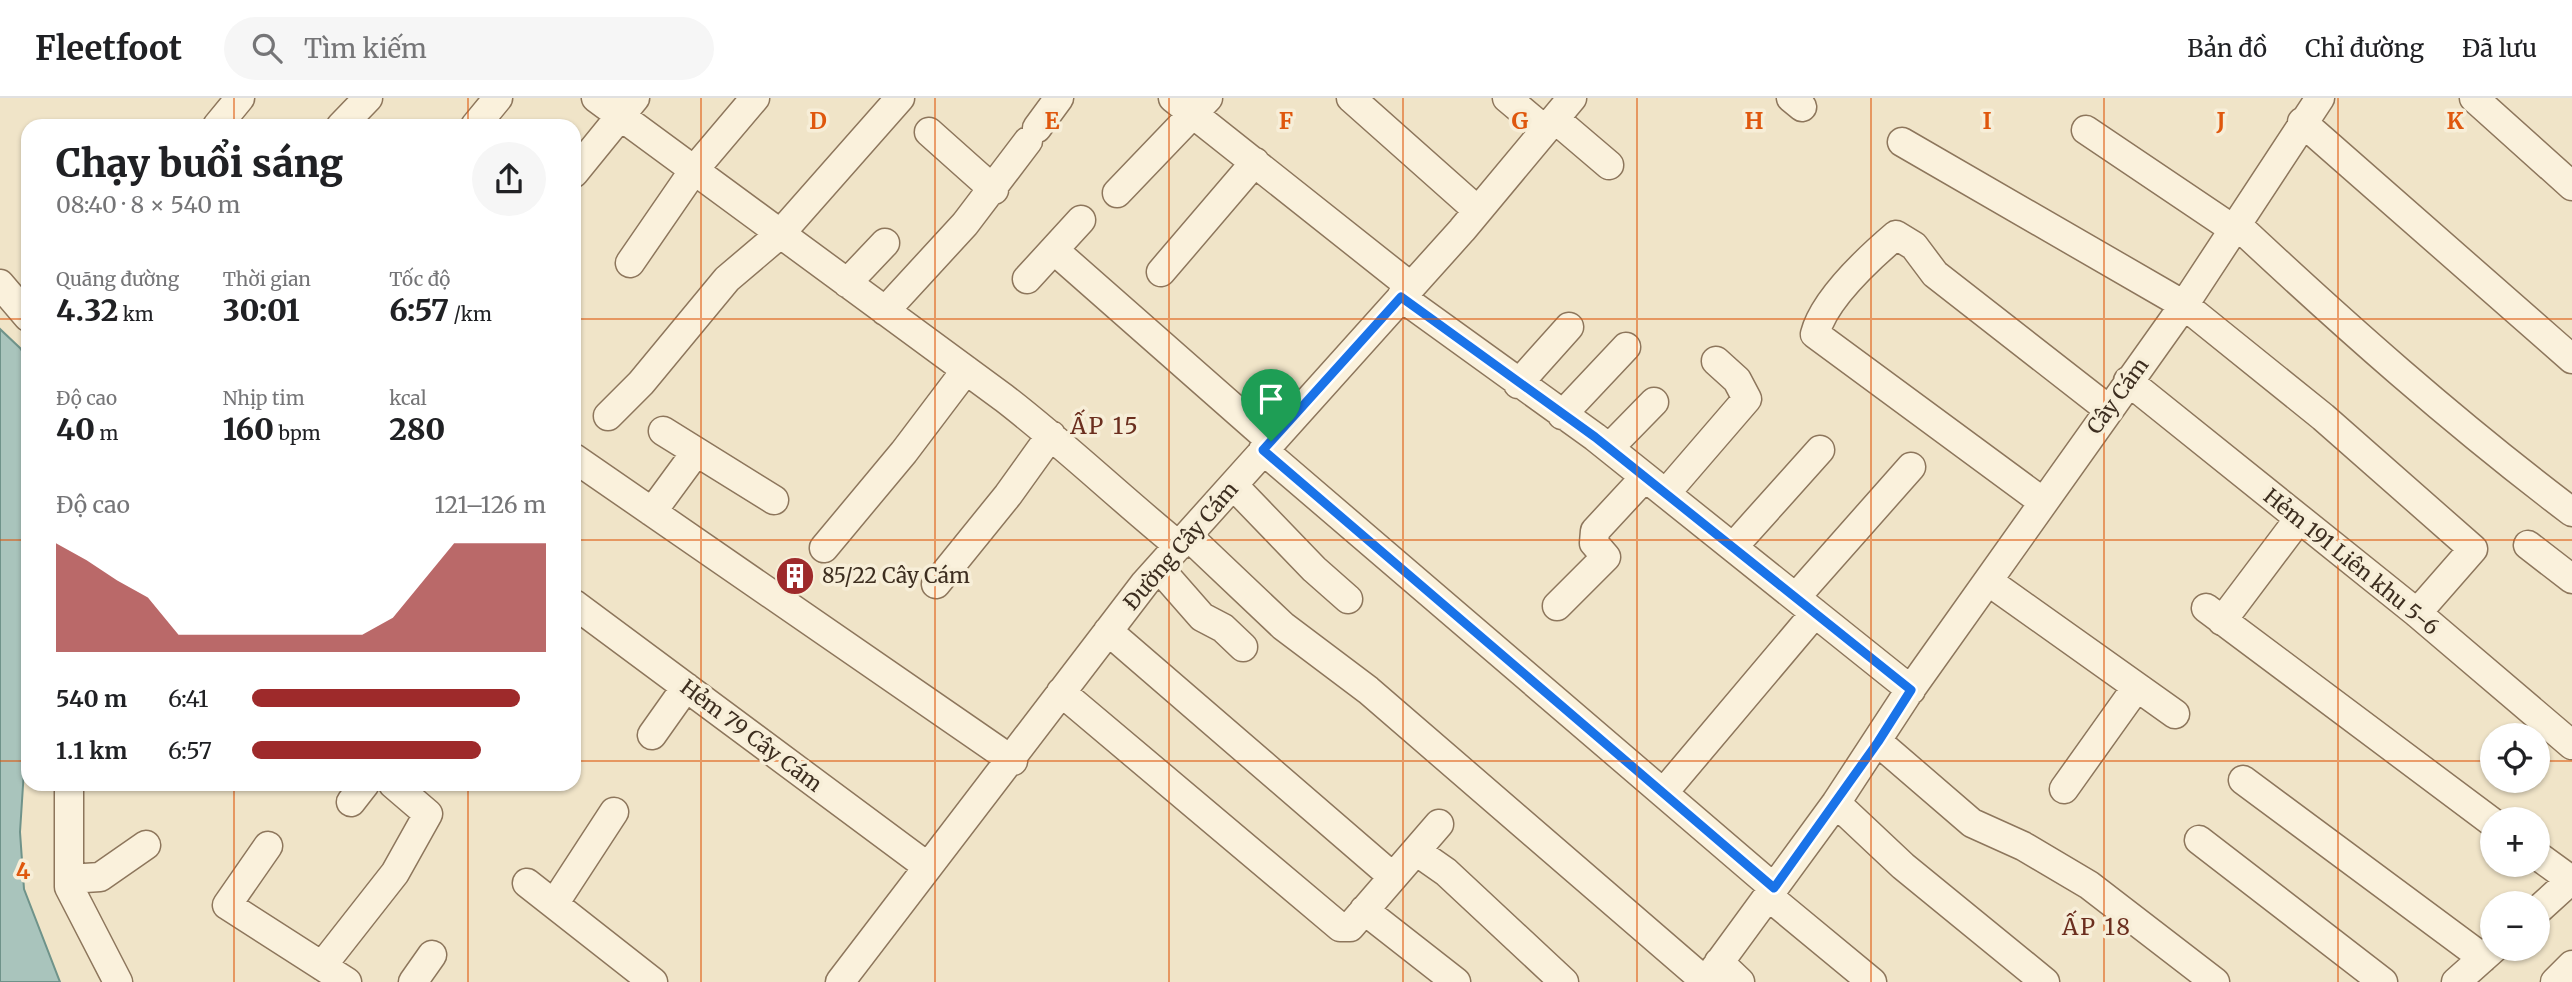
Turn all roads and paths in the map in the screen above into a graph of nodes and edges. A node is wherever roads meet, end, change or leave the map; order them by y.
1 (240, 98) edge
2 (368, 98) edge
3 (498, 98) edge
4 (596, 98) edge
5 (755, 98) edge
6 (900, 98) edge
7 (1059, 98) edge
8 (1351, 98) edge
9 (1507, 98) edge
10 (2474, 98) edge
11 (1192, 104) edge
12 (628, 107) edge
13 (2309, 107) edge
14 (1558, 116) edge
15 (223, 119) edge
16 (348, 119) edge
17 (481, 119) edge
18 (2086, 130) dead end
19 (929, 132) dead end
20 (1902, 142) dead end
21 (1255, 163) junction
22 (581, 164) edge
23 (1609, 164) dead end
24 (694, 170) junction
25 (2572, 186) edge
26 (994, 190) junction
27 (1117, 193) dead end
28 (1477, 210) junction
29 (1081, 220) dead end
30 (2235, 227) junction
31 (780, 234) junction
32 (885, 243) dead end
33 (1054, 250) junction
34 (630, 263) dead end
35 (1161, 272) dead end
36 (1027, 279) dead end
37 (0, 284) edge
38 (847, 284) junction
39 (1405, 291) junction
40 (2184, 305) junction
41 (21, 307) edge
42 (885, 311) junction
43 (1569, 327) dead end
44 (1626, 347) dead end
45 (2572, 359) edge
46 (1716, 361) dead end
47 (966, 370) junction
48 (2128, 380) junction
49 (1518, 384) junction
50 (1654, 402) dead end
51 (2108, 409) junction
52 (1562, 415) junction
53 (608, 416) dead end
54 (663, 431) dead end
55 (1051, 435) junction
56 (1267, 446) junction
57 (1609, 448) junction
58 (1820, 450) dead end
59 (696, 452) junction
60 (581, 463) edge
61 (1911, 467) dead end
62 (1656, 485) junction
63 (1234, 486) junction
64 (774, 500) dead end
65 (2043, 502) junction
66 (652, 512) junction
67 (2572, 512) edge
68 (2298, 520) junction
69 (1184, 541) junction
70 (2528, 545) dead end
71 (1734, 546) junction
72 (824, 548) dead end
73 (1159, 568) junction
74 (2572, 579) edge
75 (1988, 581) junction
76 (936, 584) dead end
77 (1348, 600) dead end
78 (1805, 605) junction
79 (1557, 606) dead end
80 (581, 609) edge
81 (2417, 613) junction
82 (1108, 631) junction
83 (1243, 647) dead end
84 (686, 687) junction
85 (2136, 688) junction
86 (1911, 690) junction
87 (1061, 692) junction
88 (2175, 714) dead end
89 (652, 735) dead end
90 (1878, 742) junction
91 (2572, 746) edge
92 (1013, 761) junction
93 (2244, 780) dead end
94 (2064, 789) dead end
95 (69, 791) edge
96 (401, 791) edge
97 (1664, 792) junction
98 (1836, 803) junction
99 (614, 812) dead end
100 (2480, 813) edge
101 (1439, 824) dead end
102 (2199, 840) dead end
103 (146, 845) dead end
104 (268, 846) dead end
105 (1416, 851) junction
106 (2550, 865) edge
107 (929, 867) junction
108 (1393, 877) junction
109 (69, 878) junction
110 (2571, 880) edge
111 (527, 883) dead end
112 (1771, 892) junction
113 (2550, 899) edge
114 (554, 904) junction
115 (1364, 910) junction
116 (2480, 947) edge
117 (432, 955) dead end
118 (2480, 960) edge
119 (2572, 965) edge
120 (322, 966) junction
121 (1710, 975) edge
122 (118, 982) edge
123 (347, 982) edge
124 (414, 982) edge
125 (653, 982) edge
126 (841, 982) edge
127 (1456, 982) edge
128 (1564, 982) edge
129 (1740, 982) edge
130 (1871, 982) edge
131 (2045, 982) edge
132 (2214, 982) edge
133 (2383, 982) edge
134 (2456, 982) edge
135 (2555, 982) edge

1 - 15 street
2 - 16 street
3 - 17 street
4 - 12 street
5 - 24 street
6 - 31 street
7 - 26 street
8 - 28 street
9 - 14 street
10 - 25 street
11 - 21 street
11 - 27 street
12 - 22 street
12 - 24 street
13 - 30 street, Cây Cám
13 - 45 street
14 - 23 street
14 - 28 street, Đường Cây Cám
18 - 30 street
19 - 26 street
20 - 40 street
21 - 35 street
21 - 39 street
24 - 31 street
24 - 34 street
26 - 42 street
28 - 39 street, Đường Cây Cám
29 - 33 street
30 - 40 street, Cây Cám
30 - 67 street
31 - 38 street
31 - 53 street
32 - 38 street
33 - 36 street
33 - 56 street
37 - 41 street
38 - 42 street
39 - 49 street
39 - 56 street, Đường Cây Cám
40 - 48 street, Cây Cám
40 - 81 street
42 - 47 street
43 - 49 street
44 - 52 street
46 - 62 street
47 - 55 street
47 - 72 street
48 - 51 street, Cây Cám
48 - 68 street, Hẻm 191 Liên khu 5-6
49 - 52 street
50 - 57 street
51 - 65 street, Cây Cám
51 - 65 street
52 - 57 street
54 - 59 street
55 - 69 street
55 - 76 street
56 - 63 street, Đường Cây Cám
56 - 97 street
57 - 62 street
58 - 71 street
59 - 64 street
59 - 66 street
60 - 66 street
61 - 78 street
62 - 71 street
62 - 79 street
63 - 69 street, Đường Cây Cám
63 - 77 street
65 - 75 street, Cây Cám
66 - 92 street
68 - 81 street, Hẻm 191 Liên khu 5-6
68 - 100 street
69 - 73 street, Đường Cây Cám
69 - 121 street
70 - 74 street
71 - 78 street
73 - 82 street, Đường Cây Cám
73 - 83 street
75 - 85 street
75 - 86 street, Cây Cám
78 - 86 street
78 - 97 street
80 - 84 street, Hẻm 79 Cây Cám
81 - 91 street, Hẻm 191 Liên khu 5-6
82 - 87 street, Đường Cây Cám
82 - 108 street
84 - 89 street
84 - 107 street, Hẻm 79 Cây Cám
85 - 88 street
85 - 94 street
86 - 90 street
87 - 92 street, Đường Cây Cám
87 - 115 street
90 - 98 street
90 - 132 street
92 - 107 street, Đường Cây Cám
93 - 116 street
95 - 109 street
96 - 120 street
97 - 112 street
98 - 112 street
98 - 131 street
99 - 114 street
101 - 105 street
102 - 133 street
103 - 109 street
104 - 120 street
105 - 108 street
105 - 128 street
106 - 110 street
107 - 126 street, Đường Cây Cám
108 - 115 street
109 - 122 street
110 - 113 street
111 - 114 street
112 - 121 street
112 - 130 street
114 - 125 street
115 - 127 street
117 - 124 street
118 - 134 street
119 - 135 street
120 - 123 street
121 - 129 street

